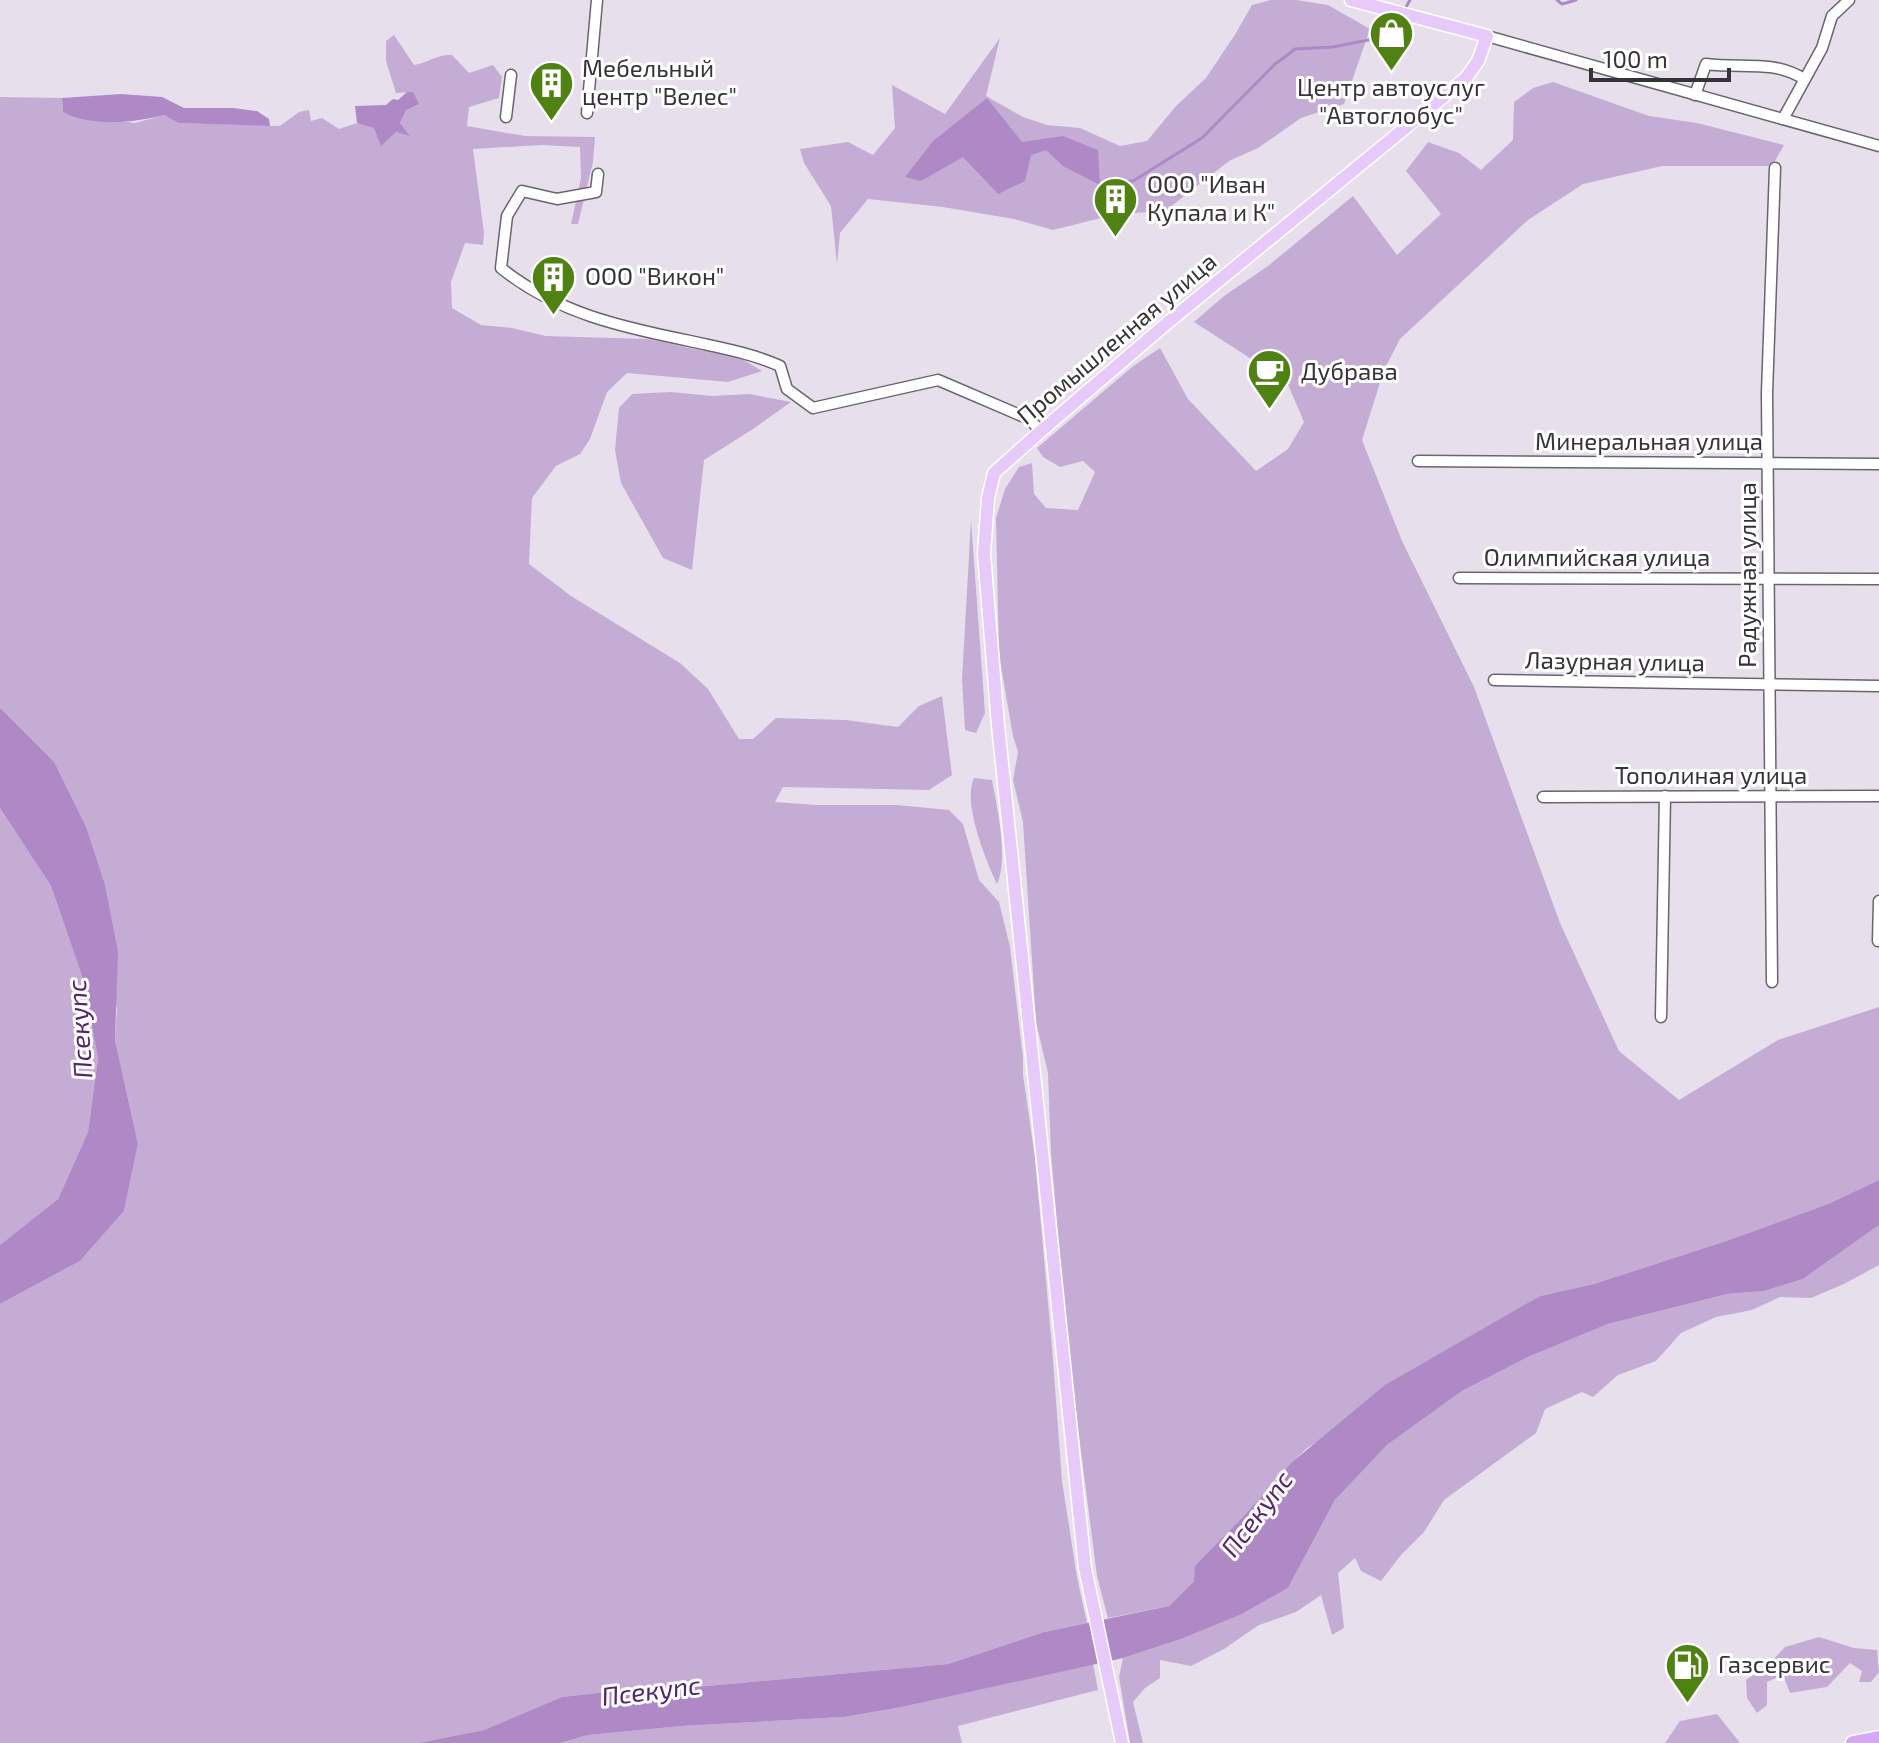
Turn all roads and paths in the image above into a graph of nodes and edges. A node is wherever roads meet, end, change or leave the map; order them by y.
1 (597, 0) edge
2 (1351, 0) edge
3 (1849, 0) edge
4 (1487, 36) junction
5 (511, 75) dead end
6 (1804, 79) junction
7 (1695, 95) junction
8 (587, 113) dead end
9 (506, 117) dead end
10 (1783, 119) junction
11 (1879, 146) edge
12 (1775, 168) dead end
13 (598, 174) dead end
14 (1041, 431) junction
15 (1418, 461) dead end
16 (1769, 463) junction
17 (1879, 464) edge
18 (1767, 577) junction
19 (1459, 578) dead end
20 (1879, 579) edge
21 (1494, 680) dead end
22 (1768, 685) junction
23 (1879, 686) edge
24 (1665, 796) junction
25 (1770, 796) junction
26 (1879, 796) edge
27 (1543, 797) dead end
28 (1879, 901) edge
29 (1878, 941) edge
30 (1772, 982) dead end
31 (1661, 1017) dead end
32 (1879, 1738) edge
33 (1122, 1743) edge
34 (1853, 1743) edge

1 - 8 street
2 - 4 main road
3 - 6 street
4 - 7 street
4 - 14 main road, Промышленная улица
5 - 9 street
6 - 7 street
6 - 10 street
7 - 10 street
10 - 11 street
12 - 16 street, Радужная улица
13 - 14 street
14 - 33 main road, Промышленная улица
15 - 16 street, Минеральная улица
16 - 17 street, Минеральная улица
16 - 18 street, Радужная улица
18 - 19 street, Олимпийская улица
18 - 20 street, Олимпийская улица
18 - 22 street, Радужная улица
21 - 22 street, Лазурная улица
22 - 23 street, Лазурная улица
22 - 25 street, Радужная улица
24 - 25 street, Тополиная улица
24 - 27 street, Тополиная улица
24 - 31 street
25 - 26 street, Тополиная улица
25 - 30 street, Радужная улица
28 - 29 street
32 - 34 highway

